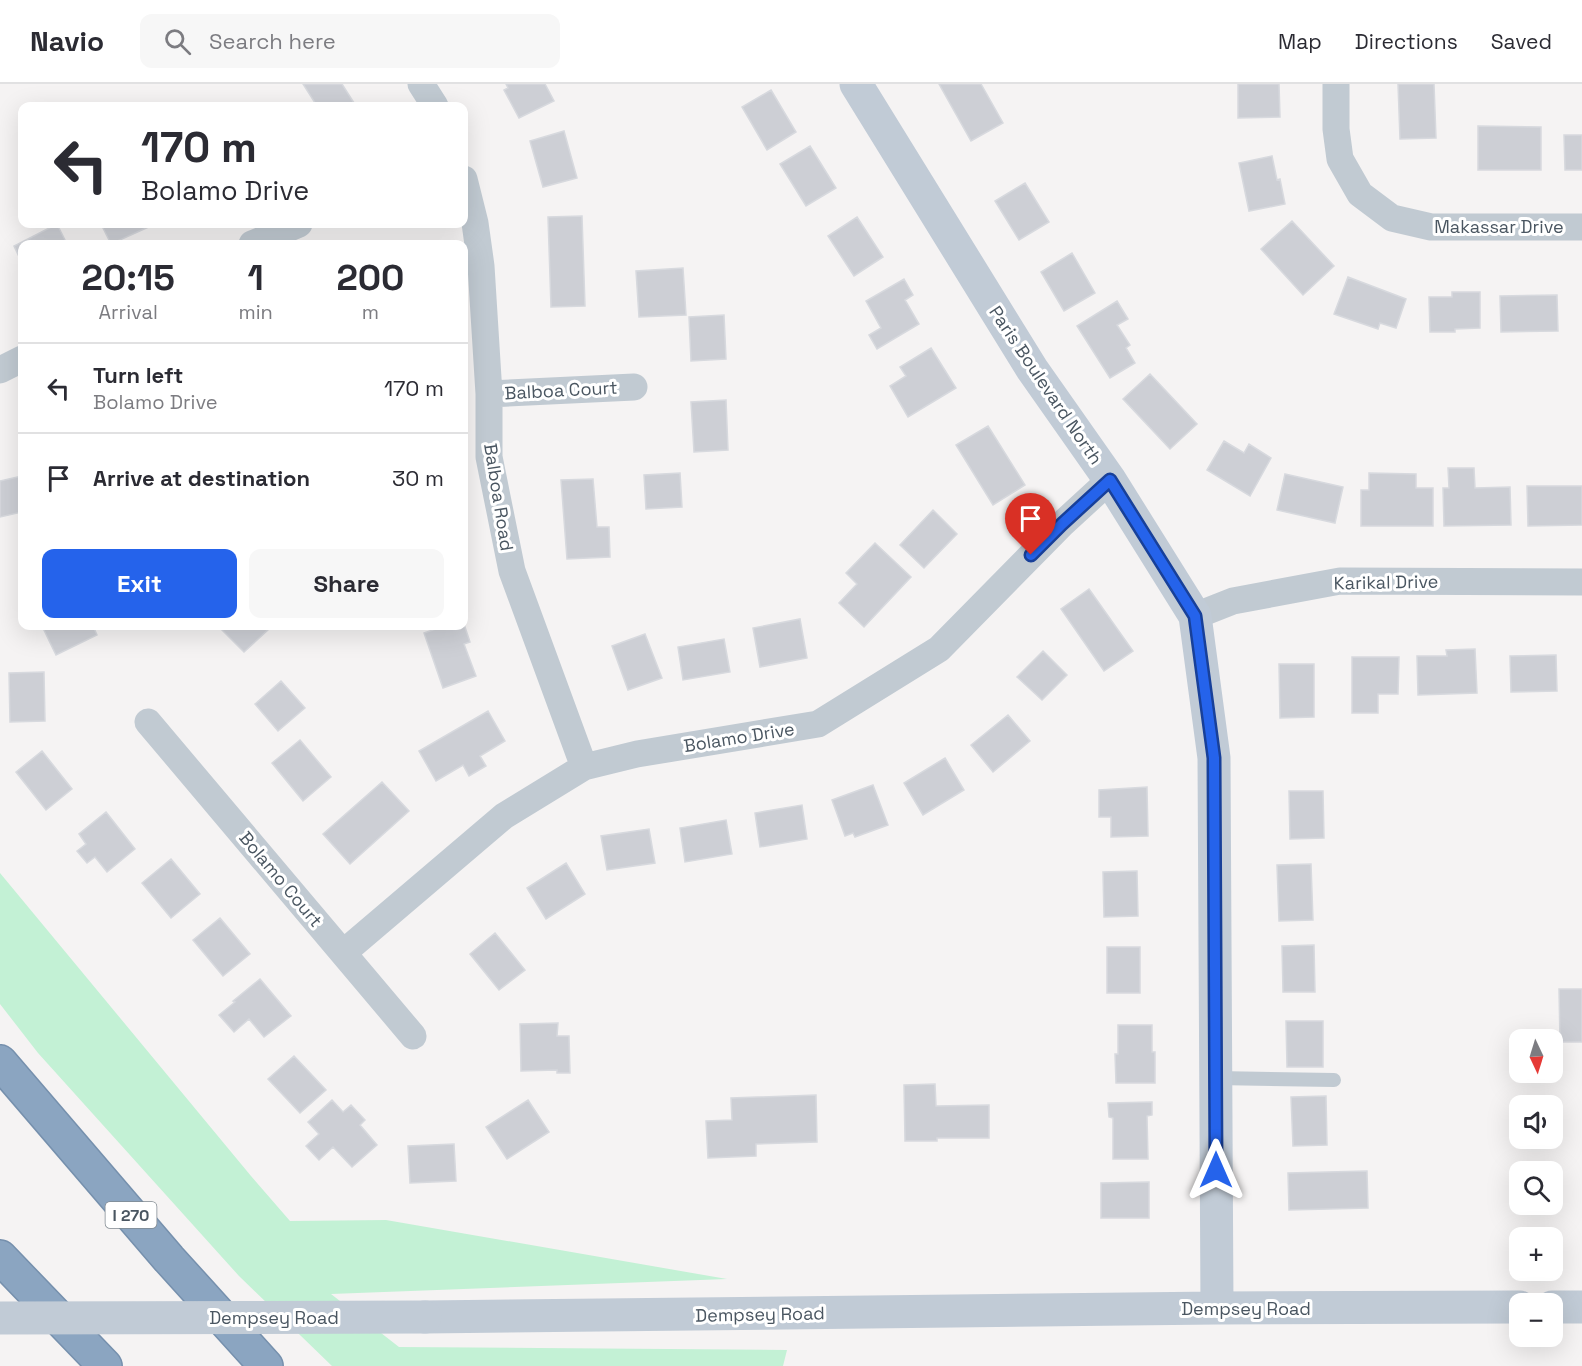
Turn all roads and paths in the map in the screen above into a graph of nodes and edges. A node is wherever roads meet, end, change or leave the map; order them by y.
1 (422, 84) edge
2 (856, 84) edge
3 (1336, 84) edge
4 (433, 102) edge
5 (468, 195) edge
6 (1582, 227) edge
7 (290, 228) edge
8 (261, 240) edge
9 (18, 360) edge
10 (0, 370) edge
11 (634, 387) dead end
12 (489, 394) junction
13 (1110, 480) junction
14 (1582, 582) edge
15 (1195, 616) junction
16 (148, 722) dead end
17 (584, 767) junction
18 (343, 953) junction
19 (413, 1036) dead end
20 (0, 1062) edge
21 (1216, 1078) junction
22 (1334, 1080) dead end
23 (0, 1257) edge
24 (1509, 1307) edge
25 (1563, 1307) edge
26 (1582, 1307) edge
27 (1217, 1308) junction
28 (0, 1318) edge
29 (105, 1366) edge
30 (266, 1366) edge

1 - 4 street
2 - 13 main road, Paris Boulevard North
3 - 6 street, Makassar Drive
5 - 12 street, Balboa Road
7 - 8 street
9 - 10 street
11 - 12 street, Balboa Court
12 - 17 street, Balboa Road
13 - 15 main road, Paris Boulevard North
13 - 17 street, Bolamo Drive
14 - 15 street, Karikal Drive
15 - 21 main road, Paris Boulevard North
16 - 18 street, Bolamo Court
17 - 18 street, Bolamo Drive
18 - 19 street, Bolamo Court
20 - 30 highway, I 270
21 - 22 lane
21 - 27 main road, Paris Boulevard North
23 - 29 highway
24 - 27 main road, Dempsey Road
25 - 26 main road
27 - 28 main road, Dempsey Road, bridge

